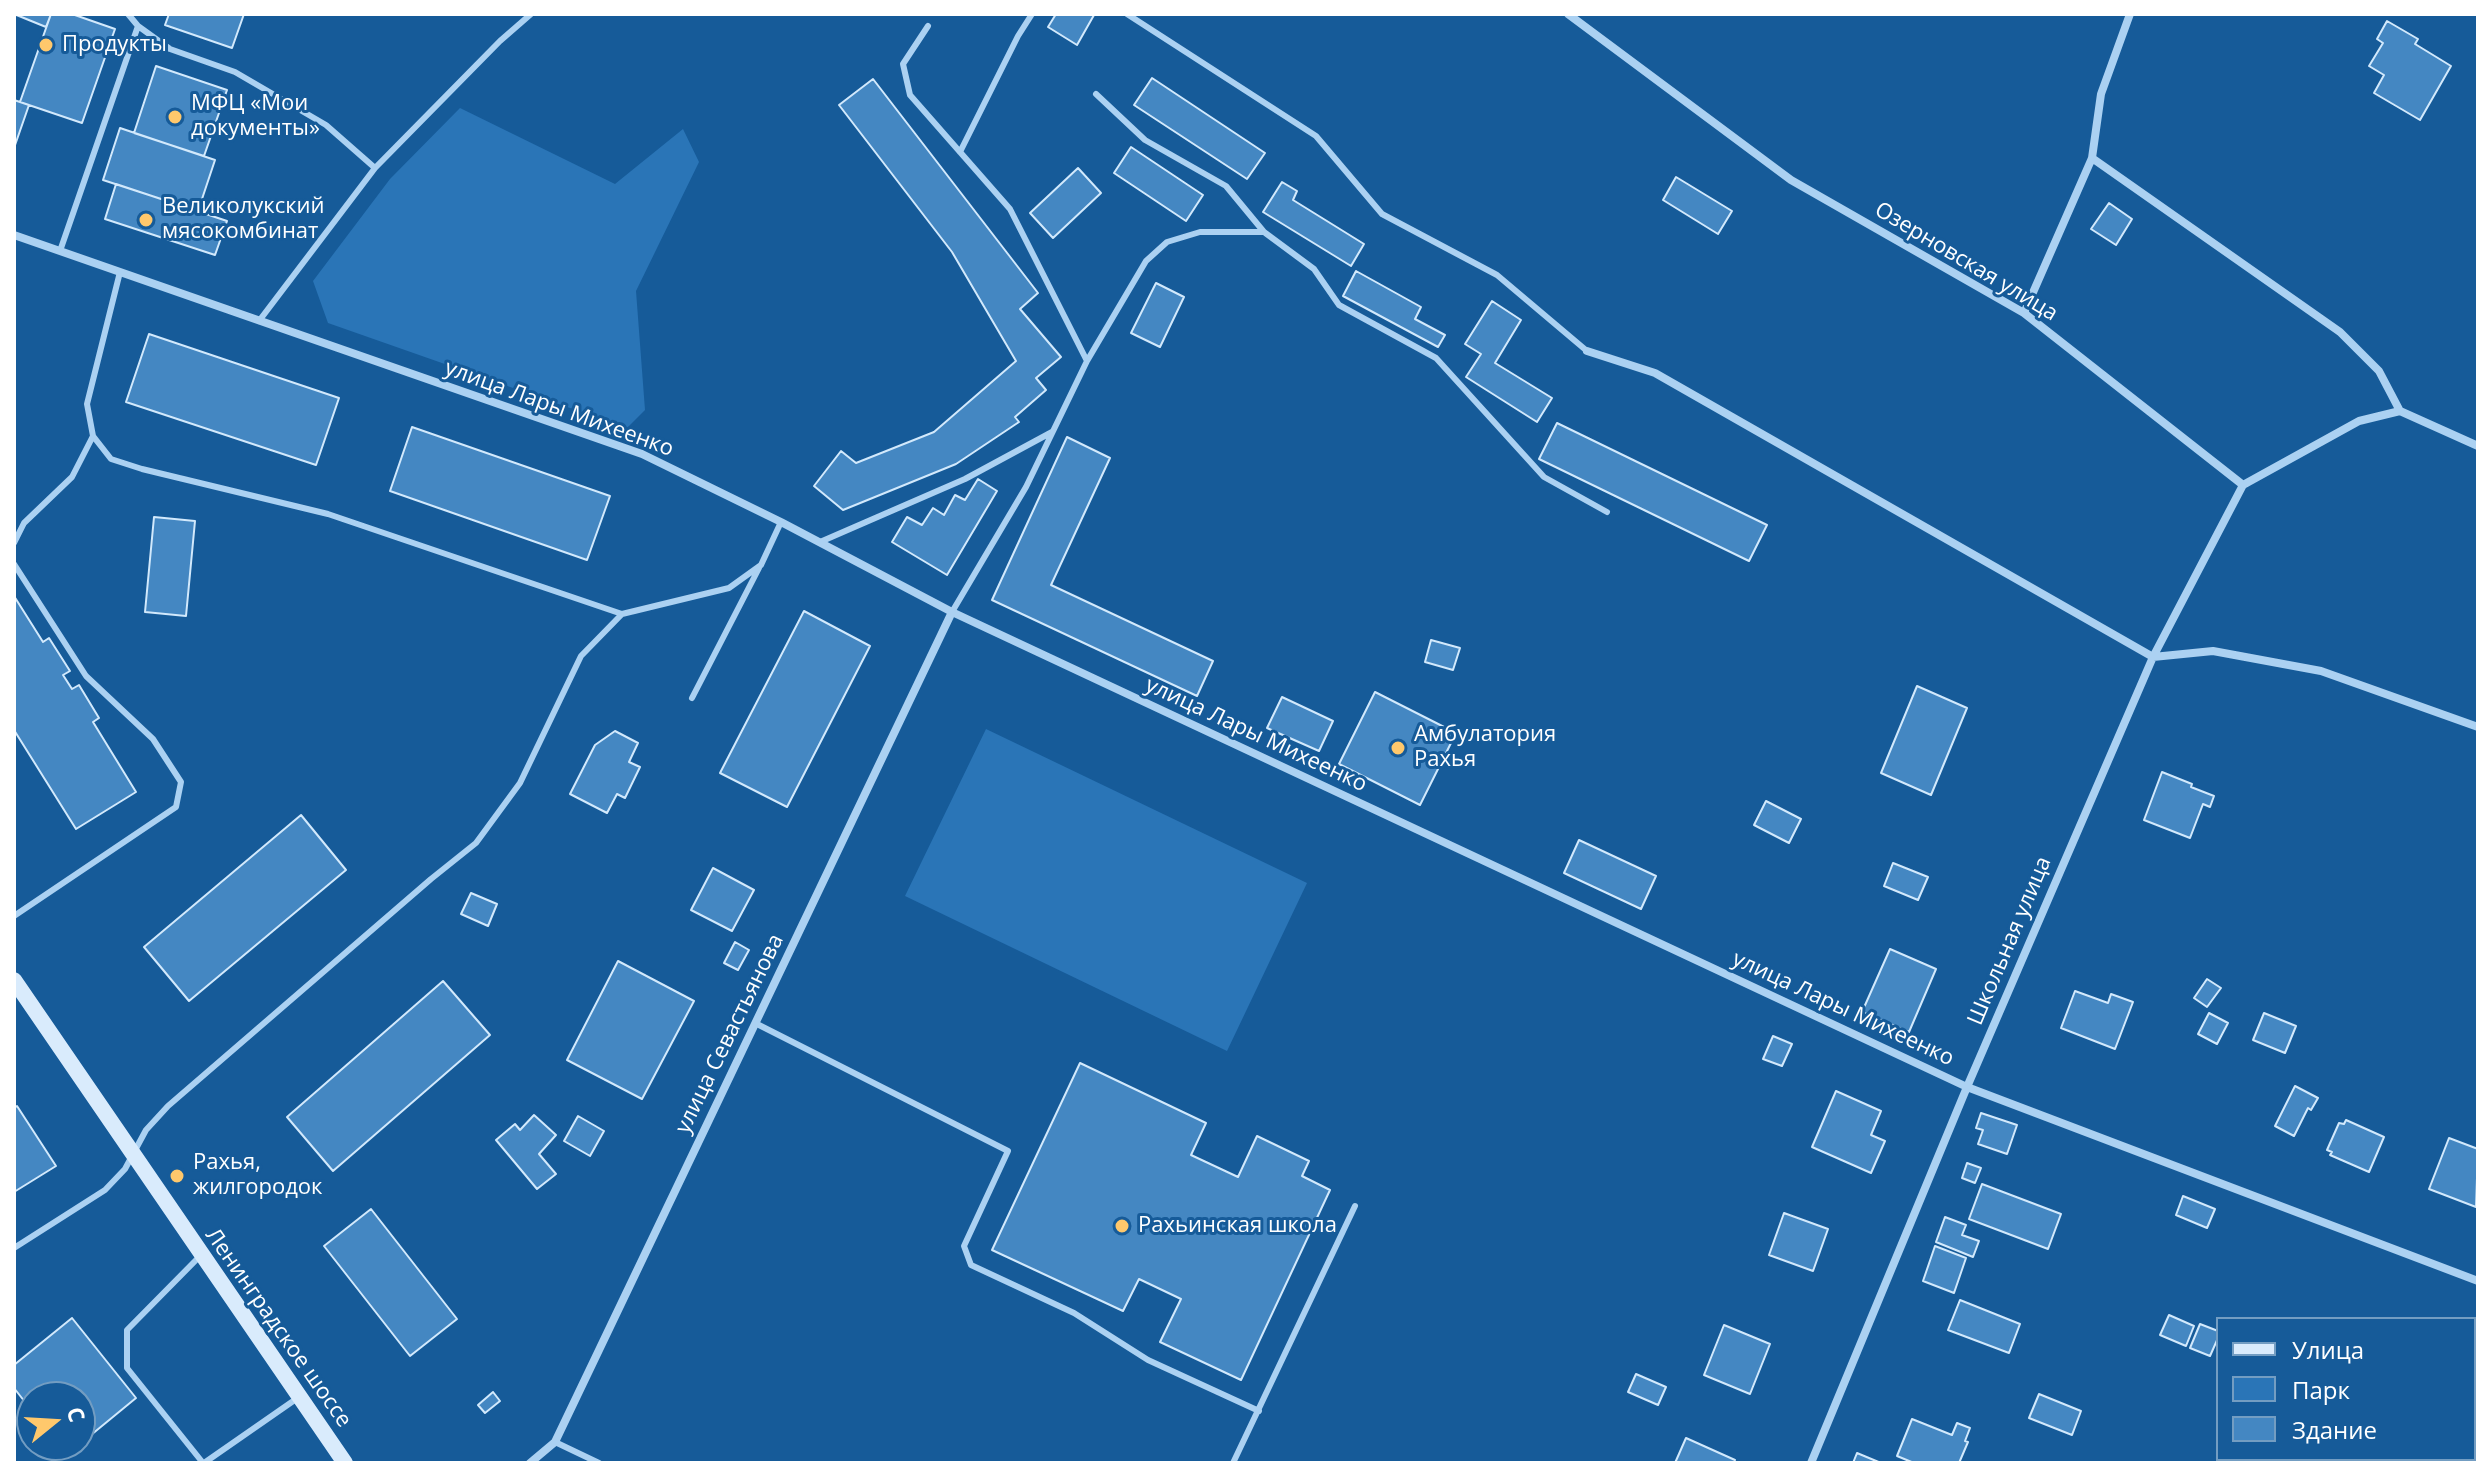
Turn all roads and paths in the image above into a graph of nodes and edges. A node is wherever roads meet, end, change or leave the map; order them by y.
1 (128, 14) edge
2 (531, 14) edge
3 (1032, 14) edge
4 (1127, 14) edge
5 (1568, 14) edge
6 (2130, 14) edge
7 (138, 26) junction
8 (928, 26) dead end
9 (1096, 94) dead end
10 (960, 152) junction
11 (2092, 158) junction
12 (375, 168) junction
13 (1264, 232) junction
14 (14, 235) edge
15 (60, 251) junction
16 (120, 272) junction
17 (2024, 313) junction
18 (259, 321) junction
19 (1587, 351) joint
20 (1087, 361) junction
21 (2400, 411) junction
22 (1052, 432) junction
23 (93, 436) junction
24 (2478, 446) edge
25 (2243, 485) junction
26 (1607, 512) dead end
27 (781, 522) junction
28 (820, 542) junction
29 (14, 543) edge
30 (14, 564) edge
31 (761, 565) junction
32 (952, 612) junction
33 (622, 614) junction
34 (2153, 657) junction
35 (692, 698) dead end
36 (2478, 727) edge
37 (14, 916) edge
38 (14, 980) edge
39 (755, 1023) junction
40 (1967, 1087) junction
41 (132, 1156) junction
42 (1355, 1206) dead end
43 (14, 1248) edge
44 (201, 1255) junction
45 (2478, 1281) edge
46 (299, 1397) junction
47 (1259, 1411) junction
48 (555, 1442) junction
49 (204, 1463) edge
50 (345, 1463) edge
51 (530, 1463) edge
52 (599, 1463) edge
53 (1233, 1463) edge
54 (1811, 1463) edge

1 - 7 lane
2 - 12 lane
3 - 10 lane
4 - 19 lane
5 - 17 street, Озерновская улица
6 - 11 street
7 - 12 lane
7 - 15 lane
8 - 10 lane
9 - 13 lane
10 - 20 lane
11 - 17 street
11 - 21 street
12 - 18 lane
13 - 20 lane
13 - 26 lane
14 - 15 street, улица Лары Михеенко
15 - 16 street, улица Лары Михеенко
16 - 18 street, улица Лары Михеенко
16 - 23 lane
17 - 25 street, Озерновская улица
18 - 27 street, улица Лары Михеенко
19 - 34 street
20 - 22 lane
21 - 24 street
21 - 25 street
22 - 28 lane
22 - 32 lane
23 - 29 lane
23 - 33 lane
25 - 34 street, Школьная улица
27 - 28 street, улица Лары Михеенко
27 - 31 lane
28 - 32 street, улица Лары Михеенко
30 - 37 lane
31 - 33 lane
31 - 35 lane
32 - 39 street, улица Севастьянова
32 - 40 street, улица Лары Михеенко
33 - 41 lane
34 - 36 street
34 - 40 street, Школьная улица
38 - 41 street, Ленинградское шоссе
39 - 47 lane
39 - 48 street, улица Севастьянова
40 - 45 street, улица Лары Михеенко
40 - 54 street, Школьная улица
41 - 43 lane
41 - 44 street, Ленинградское шоссе
42 - 47 lane
44 - 46 street, Ленинградское шоссе
44 - 49 lane
46 - 49 lane
46 - 50 street, Ленинградское шоссе
47 - 53 lane
48 - 51 street, улица Севастьянова
48 - 52 lane

